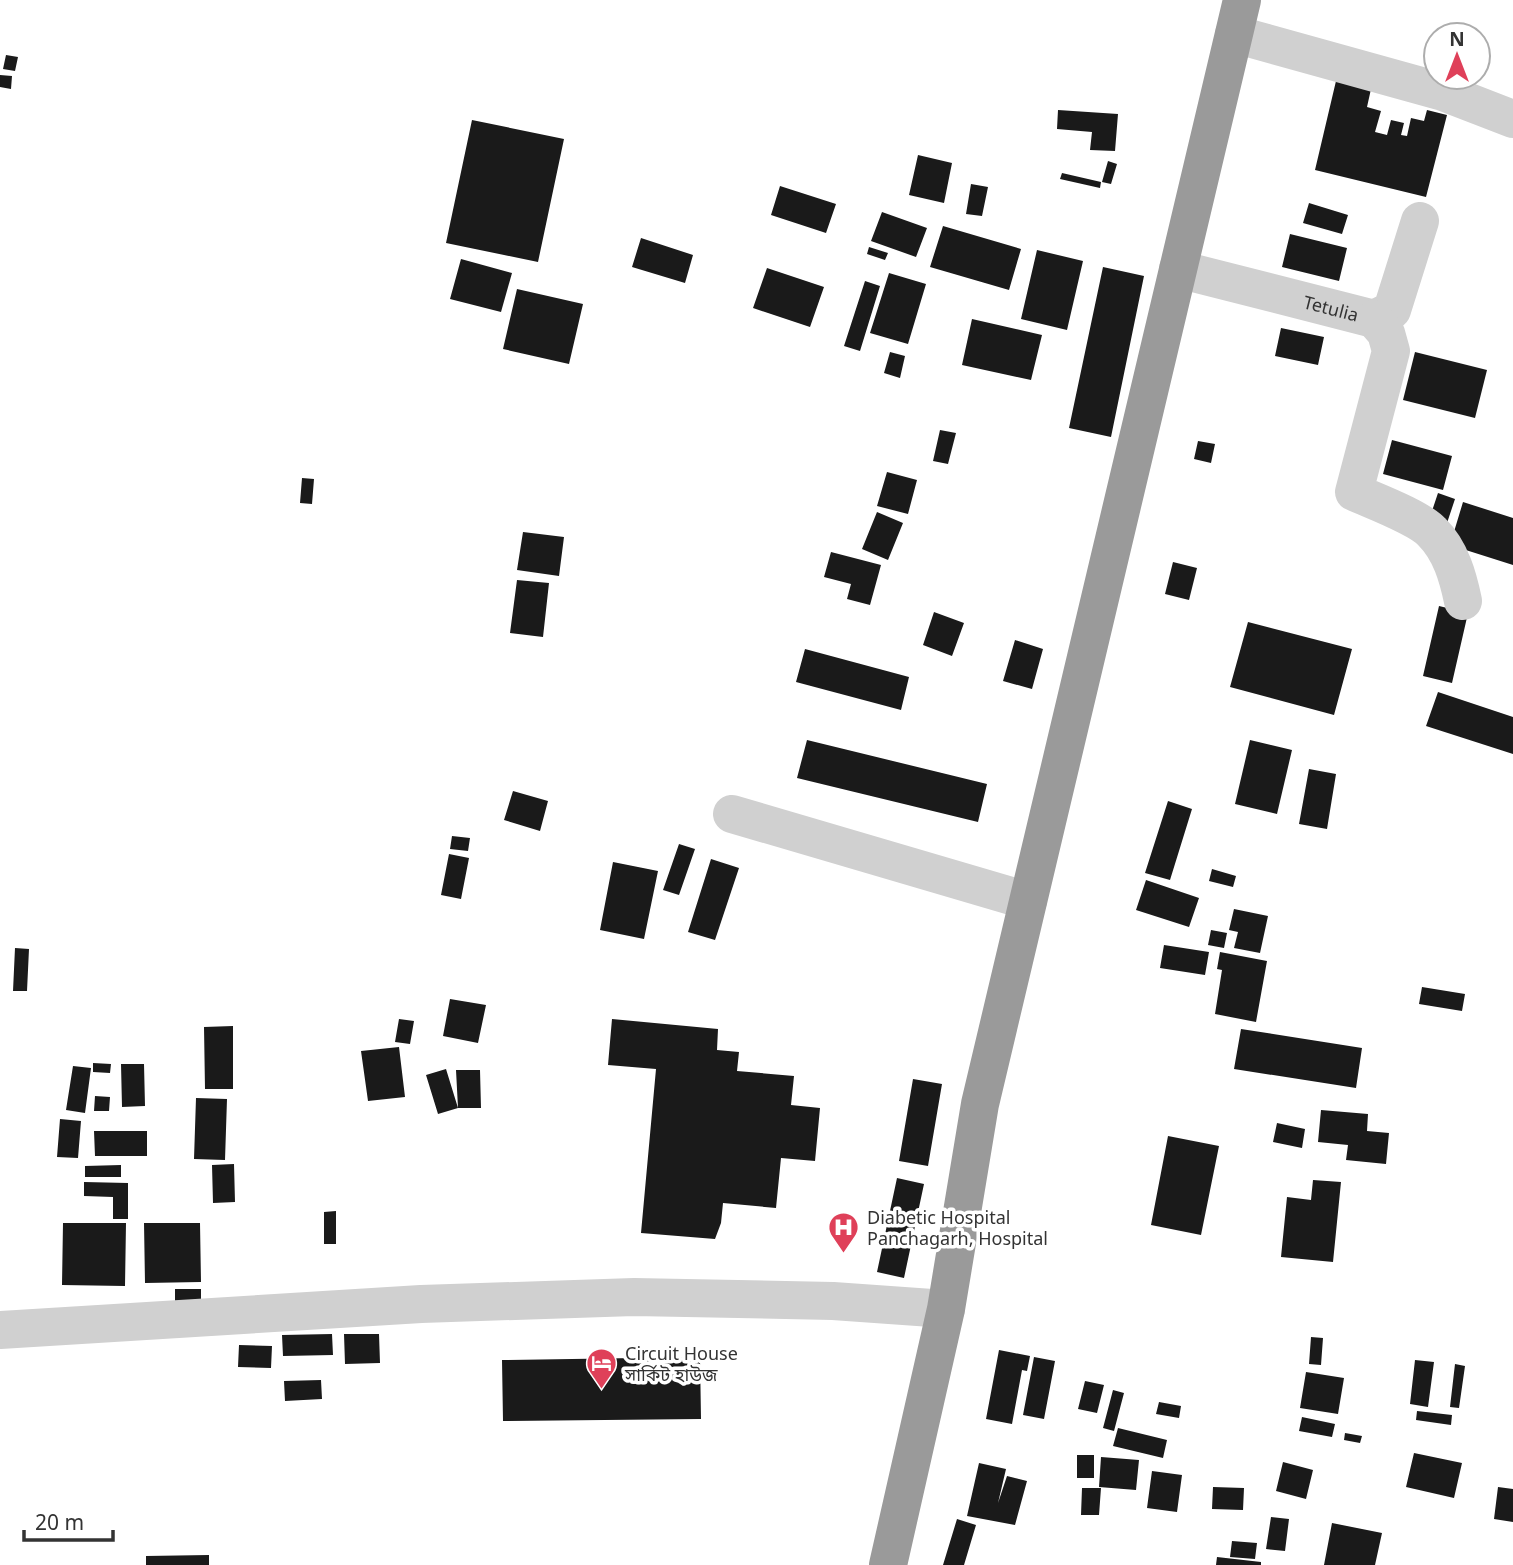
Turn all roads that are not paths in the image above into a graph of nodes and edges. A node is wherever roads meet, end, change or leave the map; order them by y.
1 (1238, 17) edge
2 (1513, 119) edge
3 (1420, 221) dead end
4 (1178, 269) junction
5 (1374, 319) junction
6 (1463, 601) dead end
7 (732, 814) dead end
8 (1028, 901) junction
9 (946, 1309) junction
10 (0, 1330) edge
11 (888, 1565) edge

1 - 2 street
1 - 4 highway
3 - 5 street, Tetulia
4 - 5 street, Tetulia
4 - 8 highway
5 - 6 street
7 - 8 street
8 - 9 highway
9 - 10 street
9 - 11 highway

